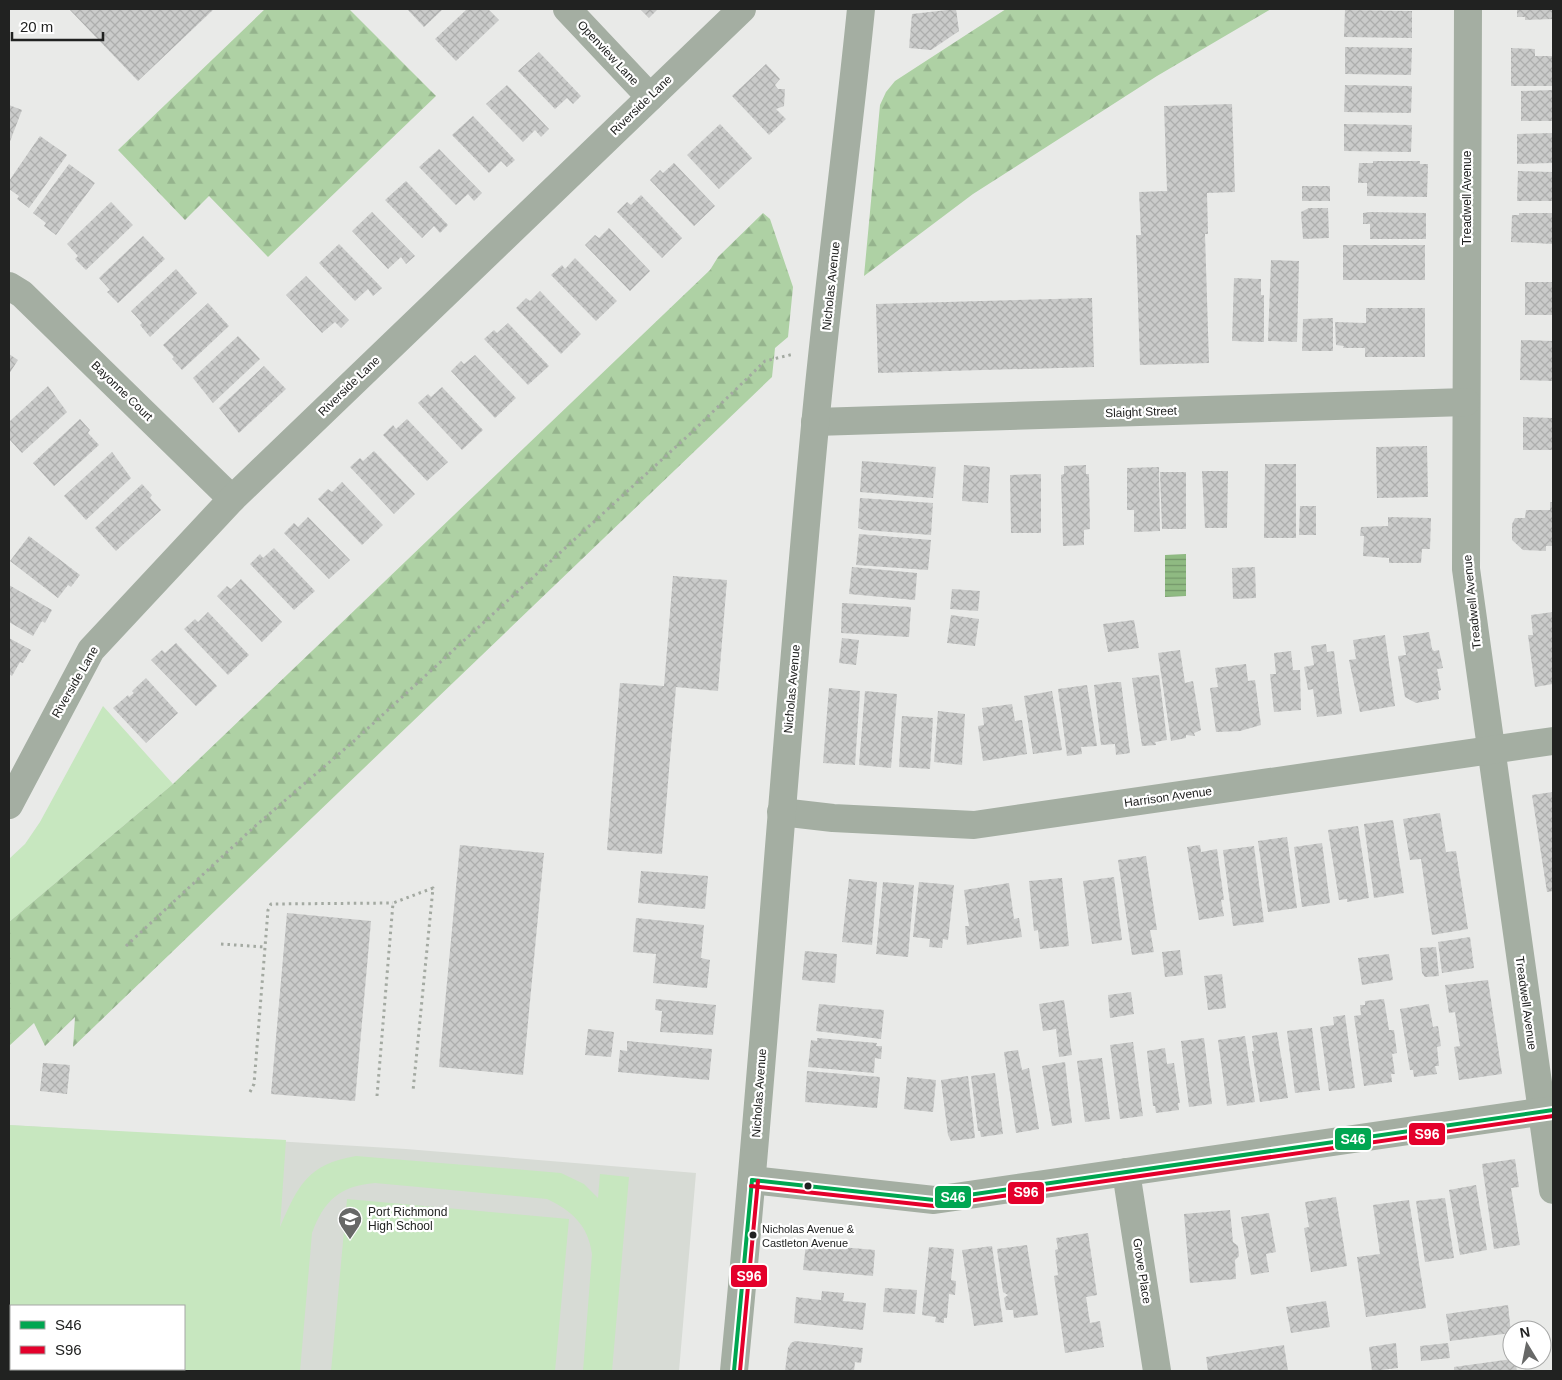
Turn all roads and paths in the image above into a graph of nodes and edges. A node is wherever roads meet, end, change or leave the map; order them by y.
1 (566, 9) edge
2 (742, 9) edge
3 (861, 9) edge
4 (1468, 9) edge
5 (650, 97) junction
6 (9, 286) edge
7 (823, 352) junction
8 (1466, 402) junction
9 (815, 422) junction
10 (232, 498) junction
11 (1553, 741) edge
12 (1490, 750) junction
13 (9, 805) edge
14 (781, 812) junction
15 (393, 903) junction
16 (221, 944) dead end
17 (126, 946) dead end
18 (265, 947) junction
19 (414, 1091) dead end
20 (250, 1092) dead end
21 (377, 1096) dead end
22 (1548, 1111) edge
23 (1126, 1172) junction
24 (752, 1180) junction
25 (1553, 1190) edge
26 (734, 1371) edge
27 (1157, 1371) edge

1 - 5 street, Openview Lane
2 - 5 street, Riverside Lane
3 - 7 street, Nicholas Avenue
4 - 8 street, Treadwell Avenue
5 - 10 street, Riverside Lane
6 - 10 street, Bayonne Court
7 - 9 street, Nicholas Avenue
7 - 17 path
8 - 9 street, Slaight Street
8 - 12 street, Treadwell Avenue
9 - 14 street, Nicholas Avenue
10 - 13 street, Riverside Lane
11 - 12 street, Harrison Avenue
12 - 14 street, Harrison Avenue
12 - 22 street, Treadwell Avenue
14 - 24 street, Nicholas Avenue
15 - 18 path
15 - 19 path
15 - 21 path
16 - 18 path
18 - 20 path
22 - 23 street
22 - 25 street, Treadwell Avenue
23 - 24 street
23 - 27 street, Grove Place
24 - 26 street, Nicholas Avenue

